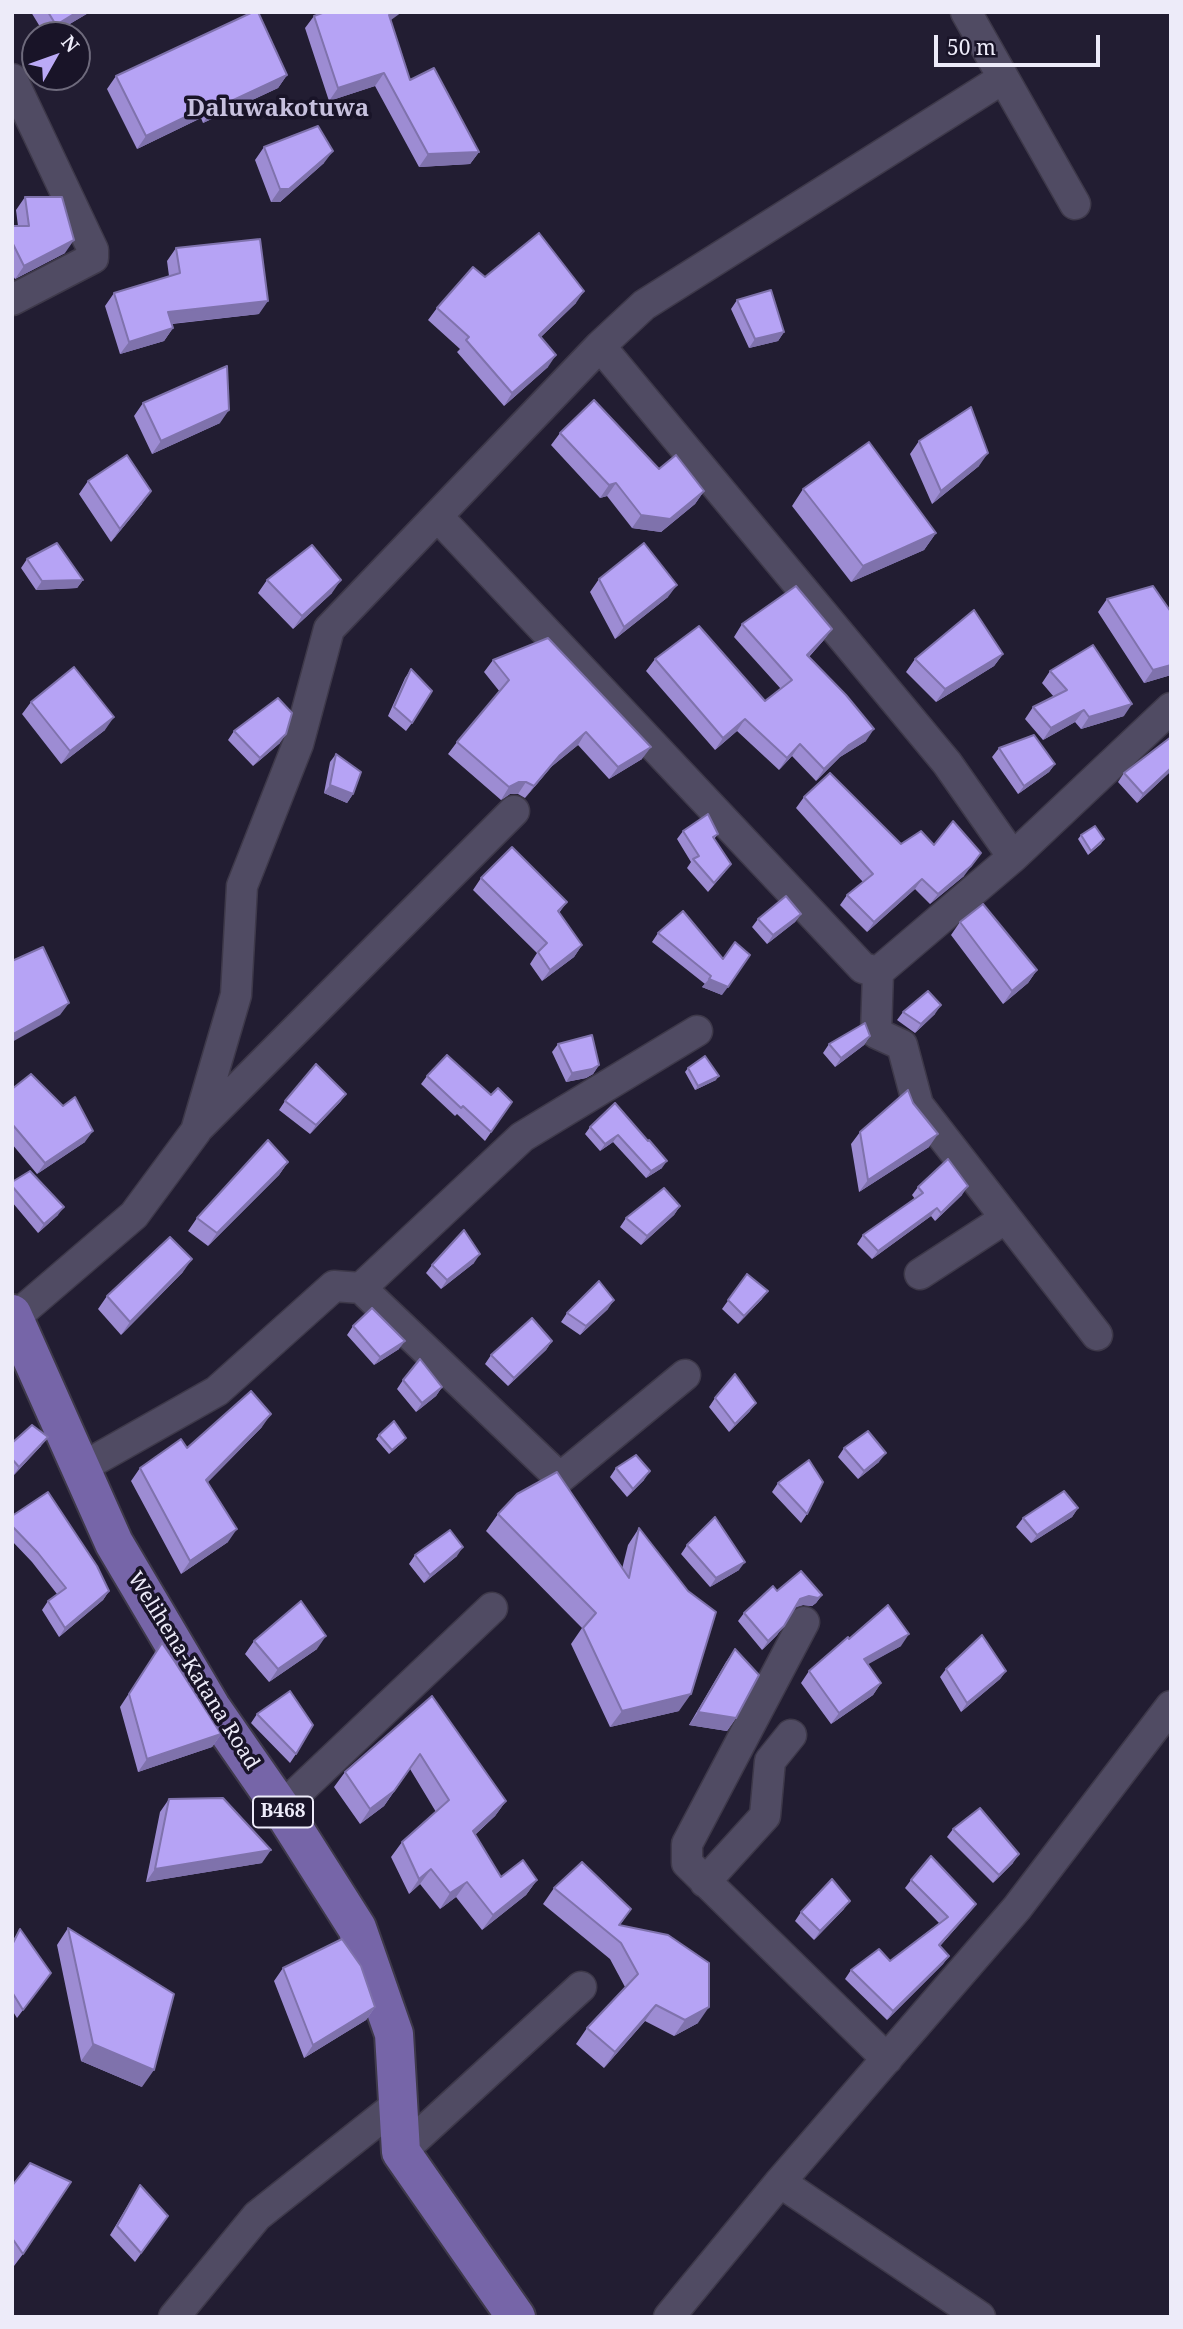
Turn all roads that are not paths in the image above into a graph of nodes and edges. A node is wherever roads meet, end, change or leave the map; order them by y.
1 (966, 12) edge
2 (12, 79) edge
3 (1002, 79) junction
4 (1075, 204) dead end
5 (12, 300) edge
6 (600, 346) junction
7 (438, 517) junction
8 (1171, 708) edge
9 (514, 811) dead end
10 (1013, 857) junction
11 (878, 972) junction
12 (697, 1031) dead end
13 (196, 1131) junction
14 (1006, 1218) junction
15 (920, 1274) dead end
16 (361, 1288) junction
17 (13, 1316) edge
18 (1097, 1335) dead end
19 (685, 1375) dead end
20 (81, 1468) junction
21 (492, 1608) dead end
22 (804, 1622) dead end
23 (1171, 1706) edge
24 (792, 1735) dead end
25 (281, 1808) junction
26 (705, 1882) junction
27 (581, 1987) dead end
28 (887, 2059) junction
29 (398, 2104) junction
30 (401, 2152) junction
31 (780, 2182) junction
32 (174, 2317) edge
33 (516, 2317) edge
34 (669, 2317) edge
35 (980, 2317) edge

1 - 3 street
2 - 5 street
3 - 4 street
3 - 6 street
6 - 7 street
6 - 10 street
7 - 11 street
7 - 13 street
8 - 10 street
9 - 13 street
10 - 11 street
11 - 14 street
12 - 16 street
13 - 17 street
14 - 15 street
14 - 18 street
16 - 19 street
16 - 20 street
17 - 20 main road, Welihena-Katana Road / B468
20 - 25 main road, Welihena-Katana Road / B468
21 - 25 street
22 - 26 street
23 - 28 street
24 - 26 street
25 - 29 main road, Welihena-Katana Road / B468
26 - 28 street
27 - 30 street
28 - 31 street
29 - 30 main road, Welihena-Katana Road / B468
29 - 32 street
30 - 33 main road
31 - 34 street
31 - 35 street

